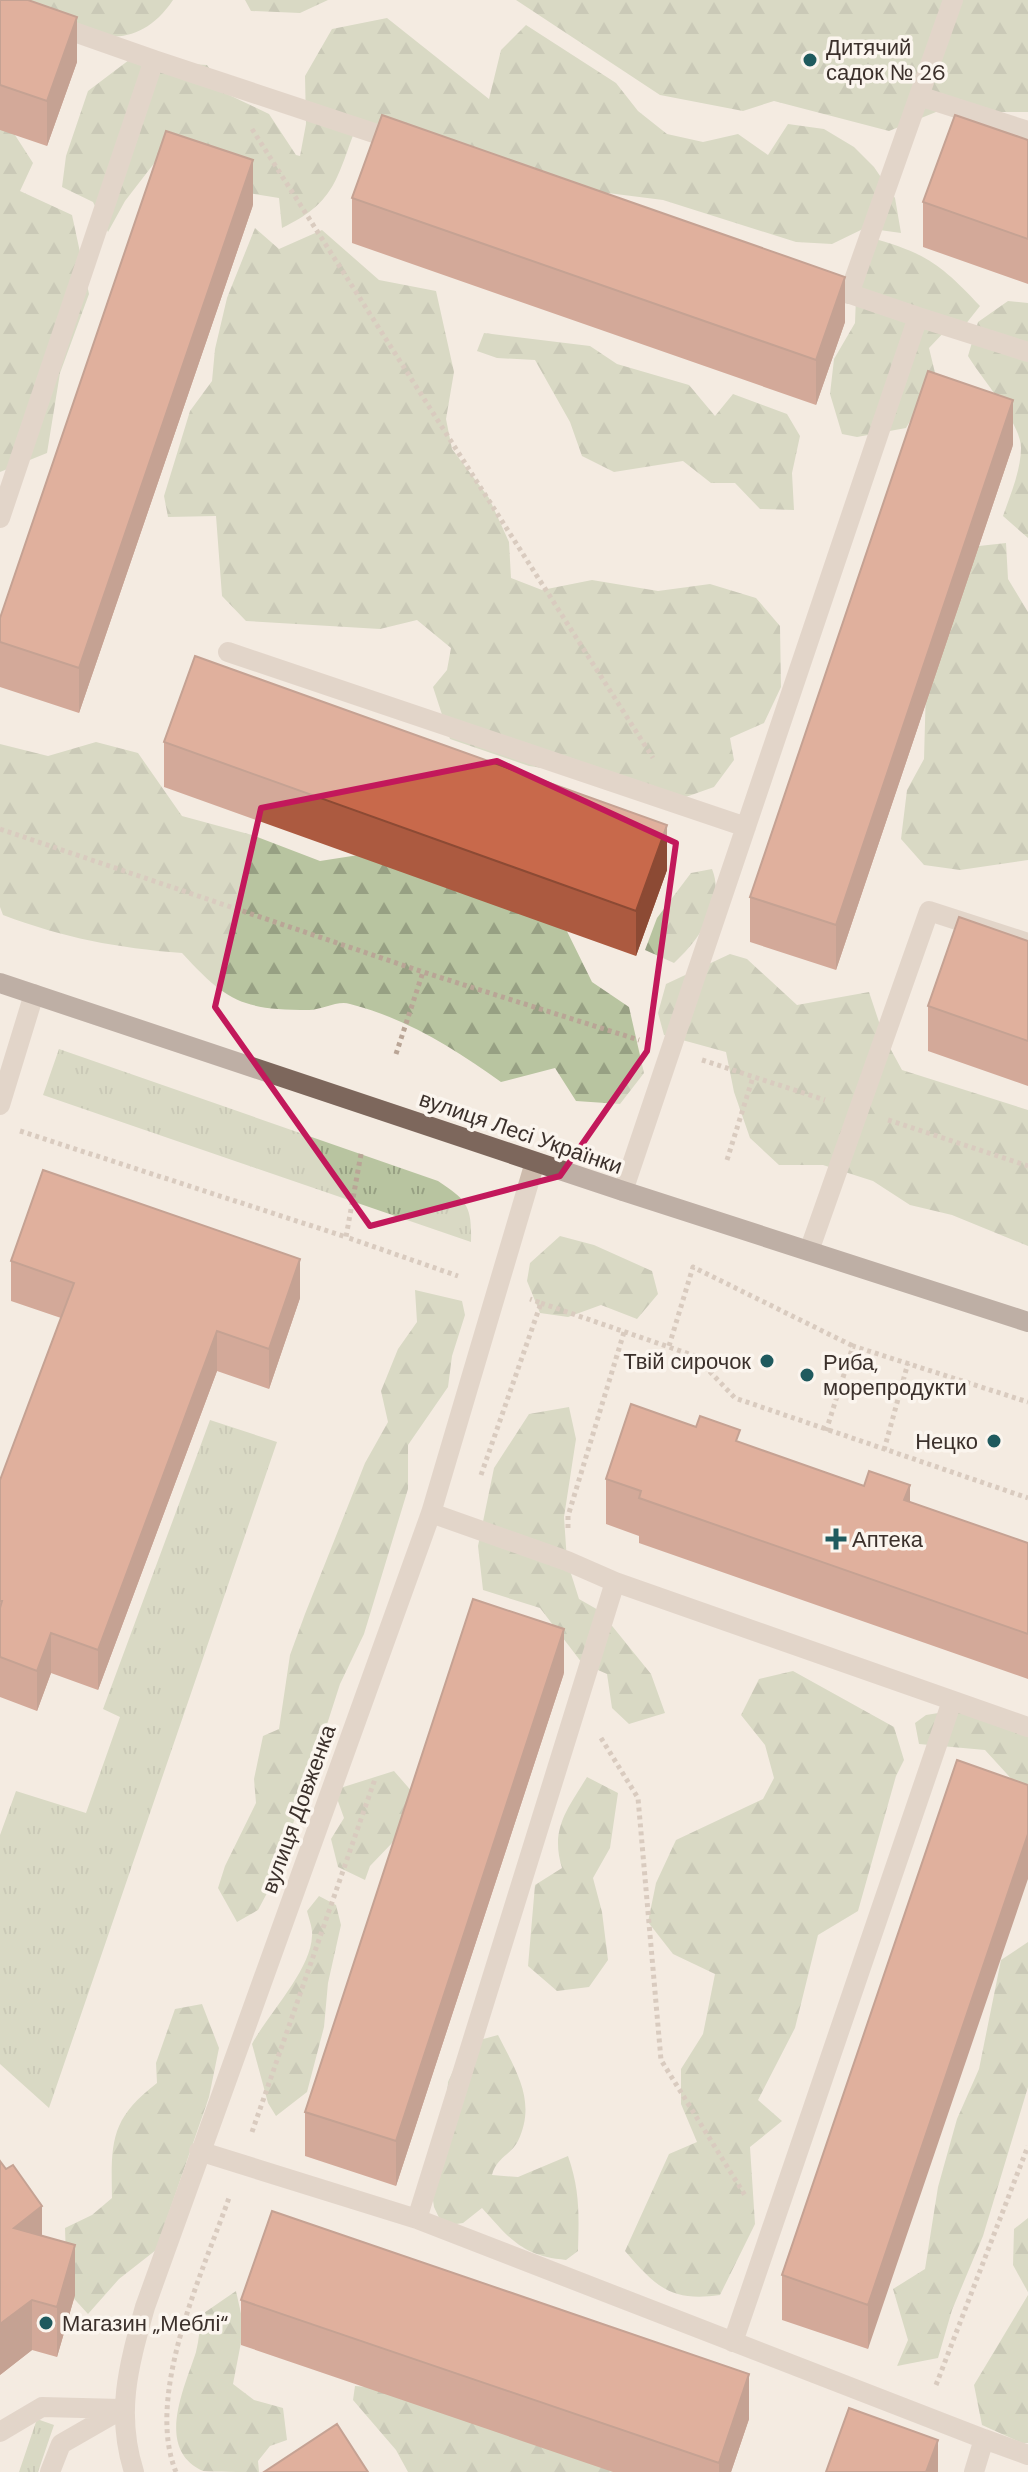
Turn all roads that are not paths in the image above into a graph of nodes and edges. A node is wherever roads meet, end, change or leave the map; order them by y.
1 (953, 0) edge
2 (0, 6) edge
3 (154, 60) junction
4 (919, 96) junction
5 (1028, 131) edge
6 (416, 148) edge
7 (804, 279) edge
8 (849, 294) junction
9 (918, 317) junction
10 (1028, 352) edge
11 (0, 518) edge
12 (228, 652) dead end
13 (746, 827) junction
14 (1028, 943) edge
15 (0, 983) edge
16 (34, 994) junction
17 (1, 1096) edge
18 (535, 1162) junction
19 (623, 1191) junction
20 (809, 1251) junction
21 (1028, 1322) edge
22 (431, 1513) junction
23 (615, 1582) junction
24 (952, 1701) junction
25 (1028, 1727) edge
26 (199, 2151) junction
27 (417, 2219) junction
28 (733, 2342) junction
29 (122, 2409) junction
30 (0, 2432) edge
31 (984, 2439) junction
32 (1028, 2455) edge
33 (50, 2472) edge
34 (134, 2472) edge
35 (974, 2472) edge

1 - 4 street
2 - 3 street
3 - 6 street
3 - 11 street
4 - 5 street
4 - 8 street
7 - 8 street
8 - 9 street
9 - 10 street
9 - 13 street
12 - 13 street
13 - 19 street
14 - 20 street
15 - 16 main road, вулиця Лесі Українки
16 - 17 street
16 - 18 main road, вулиця Лесі Українки
18 - 19 main road, вулиця Лесі Українки
18 - 22 street, вулиця Довженка
19 - 20 main road, вулиця Лесі Українки
20 - 21 main road, вулиця Лесі Українки
22 - 23 street
22 - 26 street, вулиця Довженка
23 - 24 street
23 - 27 street
24 - 25 street
24 - 28 street
26 - 27 street
26 - 29 street, вулиця Довженка
27 - 28 street
28 - 31 street
29 - 30 street
29 - 33 street
29 - 34 street, вулиця Довженка
31 - 32 street
31 - 35 street

